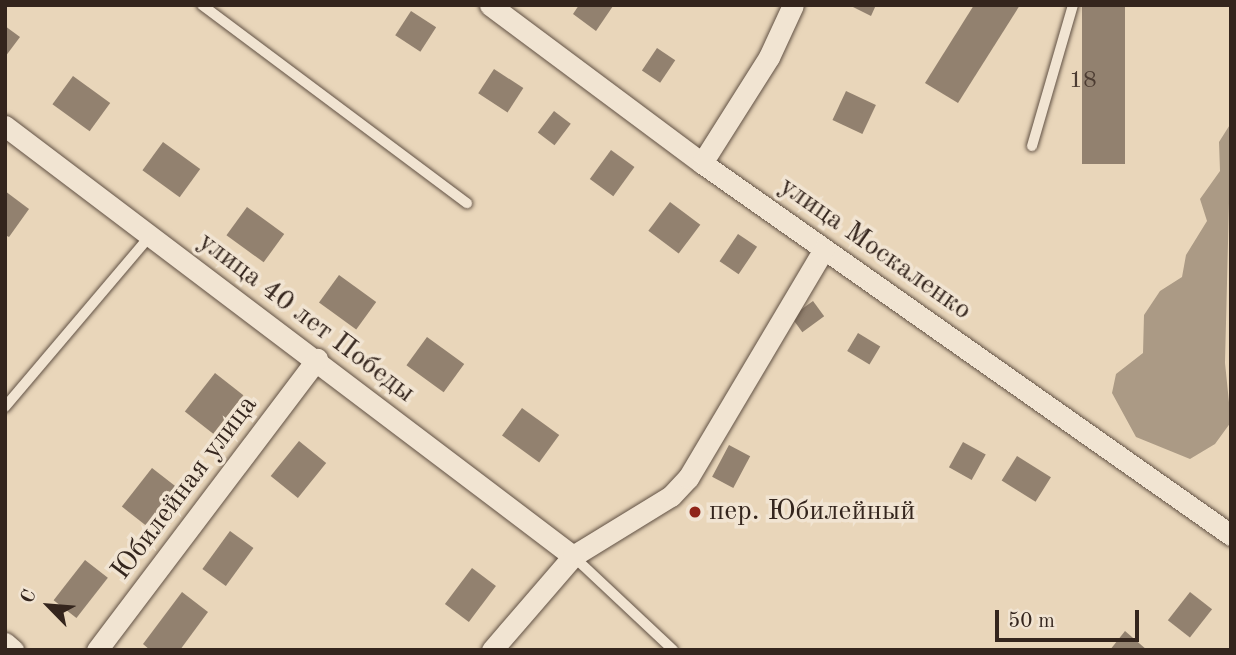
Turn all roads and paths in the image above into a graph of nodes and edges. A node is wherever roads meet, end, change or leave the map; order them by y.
1 (202, 5) edge
2 (490, 5) edge
3 (793, 5) edge
4 (1073, 5) edge
5 (5, 126) edge
6 (1032, 146) dead end
7 (702, 163) junction
8 (467, 203) dead end
9 (150, 236) junction
10 (824, 249) junction
11 (317, 359) junction
12 (5, 407) edge
13 (1231, 535) edge
14 (573, 556) junction
15 (5, 643) edge
16 (13, 650) edge
17 (97, 650) edge
18 (492, 650) edge
19 (673, 650) edge

1 - 8 lane
2 - 7 street, улица Москаленко
3 - 7 street
4 - 6 lane
5 - 9 street, улица 40 лет Победы
7 - 10 street, улица Москаленко
9 - 11 street, улица 40 лет Победы
9 - 12 lane
10 - 13 street, улица Москаленко
10 - 14 street
11 - 14 street, улица 40 лет Победы
11 - 17 street, Юбилейная улица
14 - 18 street
14 - 19 lane
15 - 16 street

